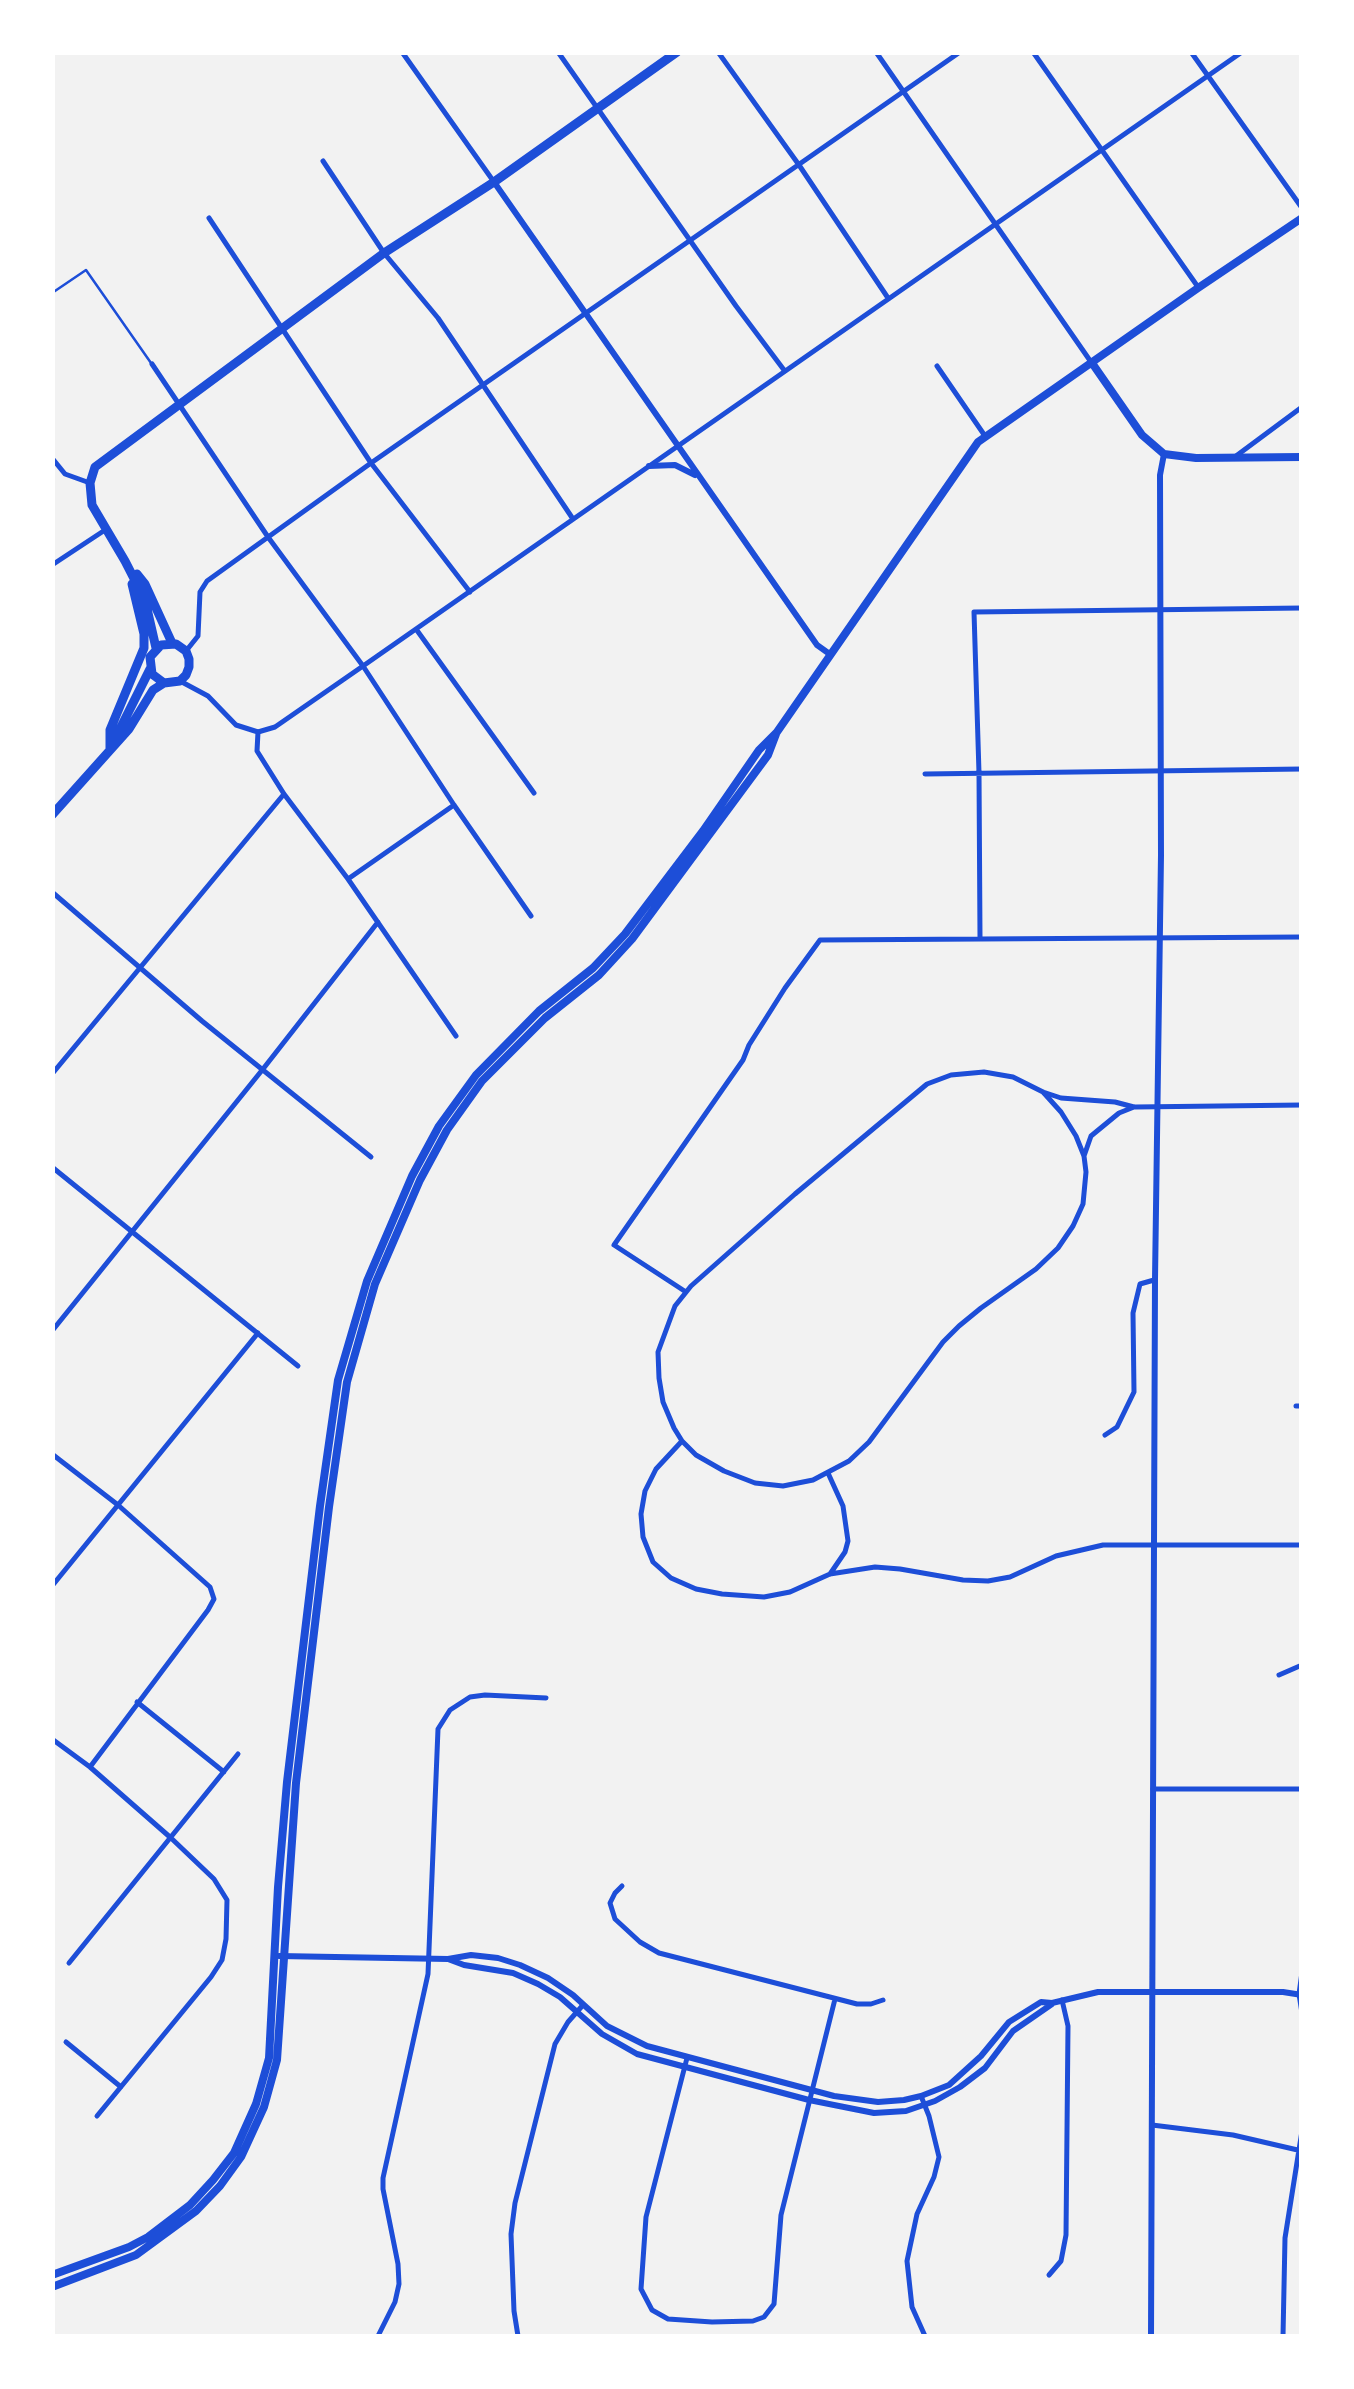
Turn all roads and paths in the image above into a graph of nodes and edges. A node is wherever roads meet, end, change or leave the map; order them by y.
1 (402, 52) edge
2 (558, 52) edge
3 (677, 52) edge
4 (718, 52) edge
5 (876, 52) edge
6 (960, 52) edge
7 (1033, 52) edge
8 (1191, 52) edge
9 (1242, 52) edge
10 (1208, 76) junction
11 (904, 92) junction
12 (598, 108) junction
13 (1102, 150) junction
14 (323, 161) dead end
15 (799, 165) junction
16 (494, 182) junction
17 (1302, 208) edge
18 (209, 218) dead end
19 (1302, 218) edge
20 (997, 224) junction
21 (689, 241) junction
22 (384, 253) junction
23 (1198, 288) junction
24 (52, 293) edge
25 (888, 298) junction
26 (585, 315) junction
27 (282, 330) junction
28 (1092, 363) junction
29 (152, 364) joint
30 (937, 366) dead end
31 (784, 370) junction
32 (485, 385) junction
33 (180, 404) junction
34 (1302, 407) edge
35 (985, 436) junction
36 (678, 447) junction
37 (1164, 454) junction
38 (1302, 457) edge
39 (52, 458) edge
40 (1232, 458) junction
41 (372, 463) junction
42 (649, 466) junction
43 (702, 479) junction
44 (90, 483) junction
45 (573, 520) junction
46 (104, 530) junction
47 (268, 536) junction
48 (125, 561) junction
49 (52, 565) edge
50 (470, 592) junction
51 (1302, 608) edge
52 (1160, 610) junction
53 (416, 629) junction
54 (172, 643) junction
55 (156, 648) junction
56 (186, 651) junction
57 (831, 655) junction
58 (363, 666) junction
59 (150, 668) junction
60 (180, 681) junction
61 (164, 683) junction
62 (258, 732) junction
63 (110, 748) junction
64 (1302, 769) edge
65 (1159, 770) junction
66 (925, 774) dead end
67 (979, 774) junction
68 (534, 793) dead end
69 (284, 794) junction
70 (454, 805) junction
71 (52, 814) edge
72 (348, 879) junction
73 (52, 892) edge
74 (531, 916) dead end
75 (378, 922) junction
76 (636, 927) junction
77 (1302, 937) edge
78 (980, 938) junction
79 (1160, 939) junction
80 (140, 968) junction
81 (456, 1036) dead end
82 (264, 1069) junction
83 (52, 1074) edge
84 (1043, 1092) junction
85 (1302, 1105) edge
86 (1134, 1107) junction
87 (1158, 1108) junction
88 (1084, 1156) junction
89 (371, 1157) dead end
90 (52, 1166) edge
91 (134, 1231) junction
92 (1155, 1279) junction
93 (686, 1292) junction
94 (52, 1331) edge
95 (258, 1333) junction
96 (298, 1366) dead end
97 (1105, 1435) dead end
98 (682, 1442) junction
99 (52, 1454) edge
100 (828, 1473) junction
101 (118, 1505) junction
102 (1155, 1546) junction
103 (1302, 1546) edge
104 (830, 1574) junction
105 (52, 1586) edge
106 (1302, 1666) edge
107 (1279, 1675) dead end
108 (546, 1698) dead end
109 (136, 1702) junction
110 (52, 1739) edge
111 (238, 1754) dead end
112 (90, 1767) junction
113 (224, 1772) junction
114 (1153, 1789) junction
115 (1302, 1789) edge
116 (171, 1838) junction
117 (622, 1886) dead end
118 (275, 1956) junction
119 (285, 1957) junction
120 (429, 1959) junction
121 (68, 1963) dead end
122 (1302, 1972) edge
123 (1151, 1994) junction
124 (1300, 1994) edge
125 (835, 1999) junction
126 (884, 2000) dead end
127 (1057, 2001) junction
128 (580, 2009) junction
129 (1302, 2013) edge
130 (66, 2042) dead end
131 (686, 2062) junction
132 (121, 2087) junction
133 (811, 2090) junction
134 (921, 2096) junction
135 (809, 2100) junction
136 (924, 2105) junction
137 (97, 2116) dead end
138 (1152, 2125) junction
139 (1302, 2131) edge
140 (1300, 2151) edge
141 (52, 2274) edge
142 (1049, 2275) dead end
143 (52, 2286) edge
144 (378, 2336) edge
145 (518, 2336) edge
146 (925, 2336) edge
147 (1151, 2336) edge
148 (1283, 2336) edge

1 - 16 street
2 - 12 street
3 - 12 main road
4 - 15 street
5 - 11 street
6 - 11 street
7 - 13 street
8 - 10 street
9 - 10 street
10 - 13 street
10 - 17 street
11 - 15 street
11 - 20 street
12 - 16 main road
12 - 21 street
13 - 20 street
13 - 23 street
14 - 22 street
15 - 21 street
15 - 25 street
16 - 22 main road
16 - 26 street
18 - 27 street
19 - 23 main road
20 - 25 street
20 - 28 street
21 - 26 street
21 - 31 street
22 - 27 main road
22 - 32 street
23 - 28 main road
24 - 29 lane
25 - 31 street
26 - 32 street
26 - 36 street
27 - 33 main road
27 - 41 street
28 - 35 main road
28 - 37 main road
29 - 33 street
30 - 35 street
31 - 36 street
32 - 41 street
32 - 45 street
33 - 44 main road
33 - 47 street
34 - 40 street
35 - 57 main road
36 - 42 street
36 - 43 street
37 - 40 main road
37 - 52 street
38 - 40 main road
39 - 44 street
41 - 47 street
41 - 50 street
42 - 43 street
42 - 45 street
43 - 57 street
44 - 46 main road
45 - 50 street
46 - 48 main road
46 - 49 street
47 - 56 street
47 - 58 street
48 - 54 main road
48 - 55 main road
48 - 63 main road
50 - 53 street
51 - 52 street
52 - 65 street
52 - 67 street
53 - 58 street
53 - 68 street
54 - 55 main road
54 - 56 main road
55 - 59 main road
56 - 60 main road
57 - 76 main road
58 - 62 street
58 - 70 street
59 - 61 main road
59 - 63 main road
60 - 61 main road
60 - 62 street
61 - 63 main road
62 - 69 street
63 - 71 main road
64 - 65 street
65 - 67 street
65 - 79 street
66 - 67 street
67 - 78 street
69 - 72 street
69 - 80 street
70 - 72 street
70 - 74 street
72 - 75 street
73 - 80 street
75 - 81 street
75 - 82 street
76 - 118 main road
76 - 119 main road
77 - 79 street
78 - 79 street
78 - 93 street
79 - 87 street
80 - 82 street
80 - 83 street
82 - 89 street
82 - 91 street
84 - 86 street
84 - 88 street
84 - 93 street
85 - 87 street
86 - 87 street
86 - 88 street
87 - 92 street
88 - 100 street
90 - 91 street
91 - 94 street
91 - 95 street
92 - 97 street
92 - 102 street
93 - 98 street
95 - 96 street
95 - 101 street
98 - 100 street
98 - 104 street
99 - 101 street
100 - 104 street
101 - 105 street
101 - 109 street
102 - 103 street
102 - 104 street
102 - 114 street
106 - 107 street
108 - 120 street
109 - 112 street
109 - 113 street
110 - 112 street
111 - 113 street
112 - 116 street
113 - 116 street
114 - 115 street
114 - 123 street
116 - 121 street
116 - 132 street
117 - 125 street
118 - 119 street
118 - 141 main road
119 - 120 street
119 - 143 main road
120 - 128 street
120 - 144 street
122 - 124 street
123 - 124 street
123 - 127 street
123 - 138 street
124 - 129 street
125 - 126 street
125 - 133 street
127 - 134 street
127 - 136 street
127 - 142 street
128 - 131 street
128 - 145 street
130 - 132 street
131 - 133 street
131 - 135 street
131 - 135 street
132 - 137 street
133 - 134 street
133 - 135 street
134 - 136 street
135 - 136 street
136 - 146 street
138 - 140 street
138 - 147 street
139 - 140 street
140 - 148 street

